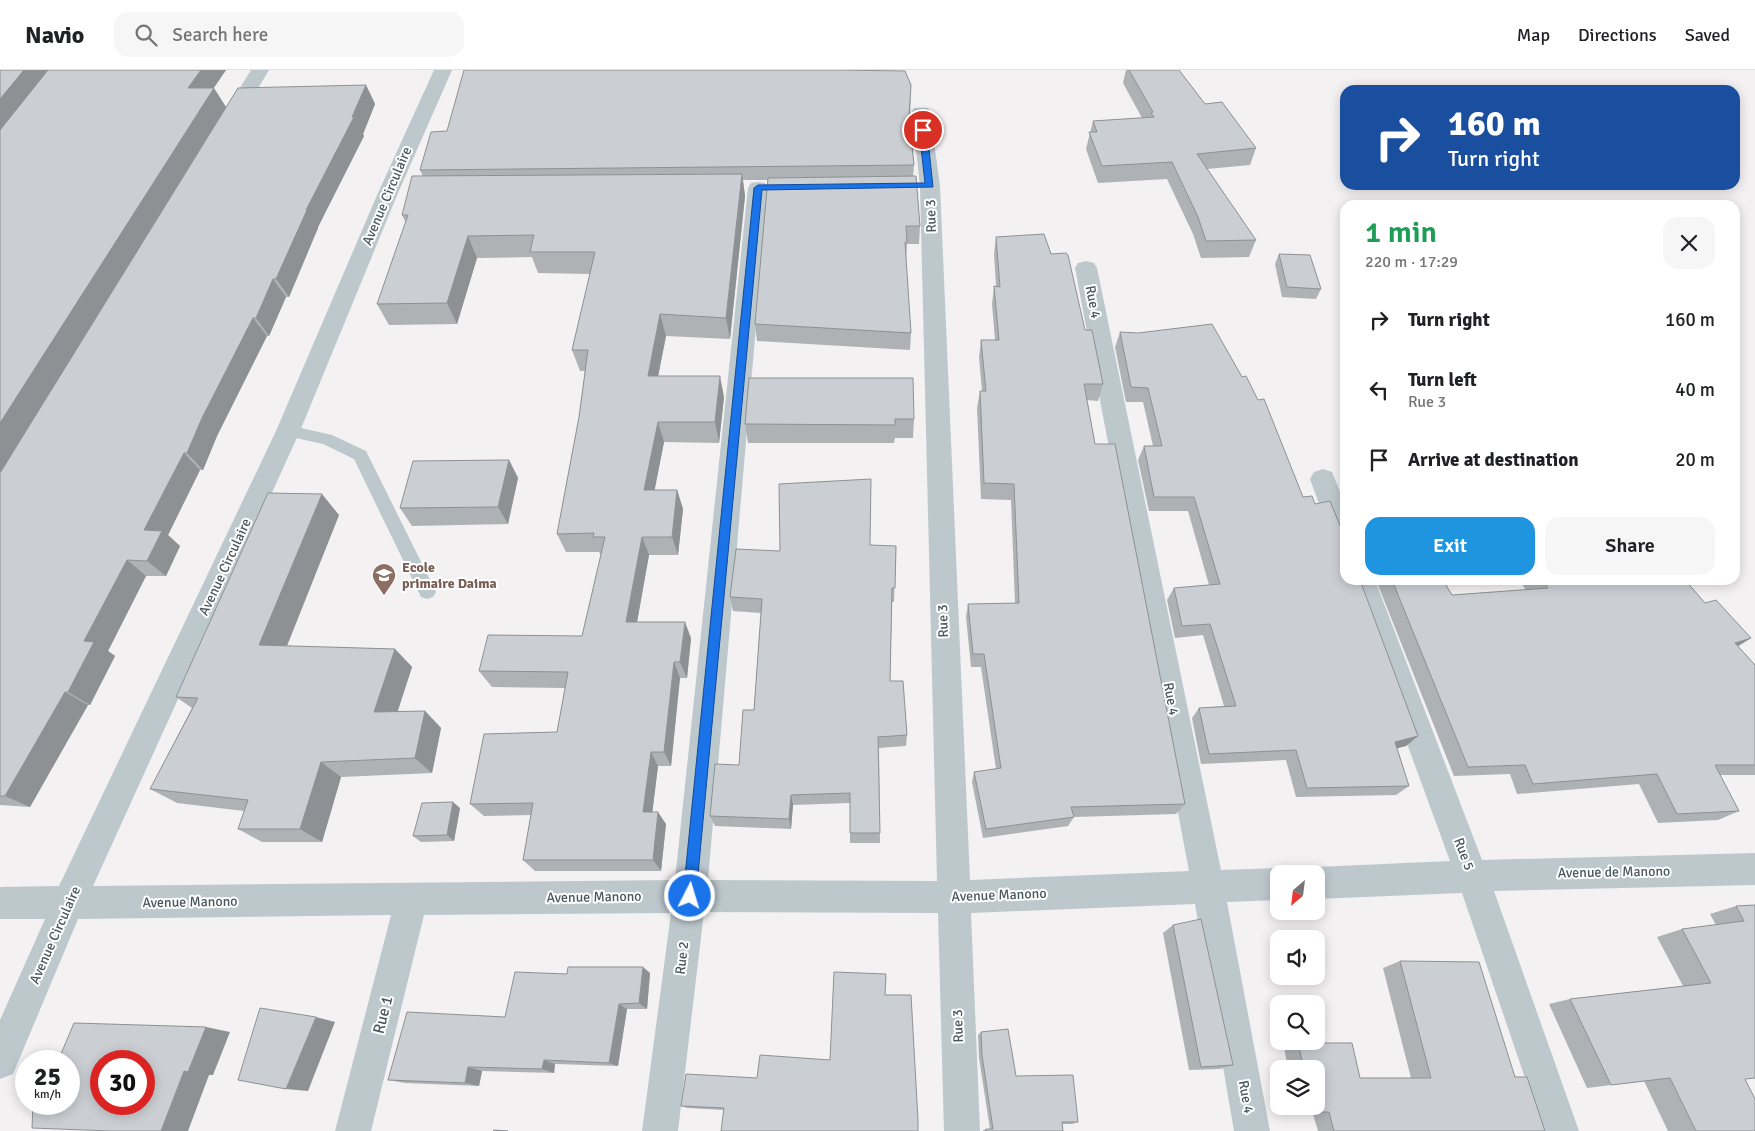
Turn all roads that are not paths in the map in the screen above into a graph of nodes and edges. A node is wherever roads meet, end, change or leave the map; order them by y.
1 (260, 70) edge
2 (443, 70) edge
3 (921, 112) dead end
4 (220, 136) edge
5 (758, 188) dead end
6 (1086, 268) dead end
7 (288, 431) junction
8 (1323, 480) dead end
9 (1340, 526) edge
10 (1363, 585) edge
11 (427, 592) dead end
12 (1755, 869) edge
13 (1472, 876) junction
14 (1325, 883) edge
15 (1270, 884) edge
16 (1208, 887) junction
17 (690, 896) junction
18 (952, 897) junction
19 (412, 900) junction
20 (0, 903) edge
21 (68, 904) junction
22 (0, 1061) edge
23 (353, 1131) edge
24 (660, 1131) edge
25 (962, 1131) edge
26 (1252, 1131) edge
27 (1561, 1131) edge

1 - 4 street
2 - 7 street, Avenue Circulaire
3 - 18 street, Rue 3
5 - 17 street, Rue 2
6 - 16 street, Rue 4
7 - 11 lane
7 - 21 street, Avenue Circulaire
8 - 9 street
10 - 13 street, Rue 5
12 - 13 street, Avenue de Manono
13 - 14 street
13 - 27 street, Rue 5
15 - 16 street, Avenue Manono
16 - 18 street, Avenue Manono
16 - 26 street, Rue 4
17 - 18 street, Avenue Manono
17 - 19 street, Avenue Manono
17 - 24 street, Rue 2
18 - 25 street, Rue 3
19 - 21 street, Avenue Manono
19 - 23 street, Rue 1
20 - 21 street, Avenue Manono
21 - 22 street, Avenue Circulaire

